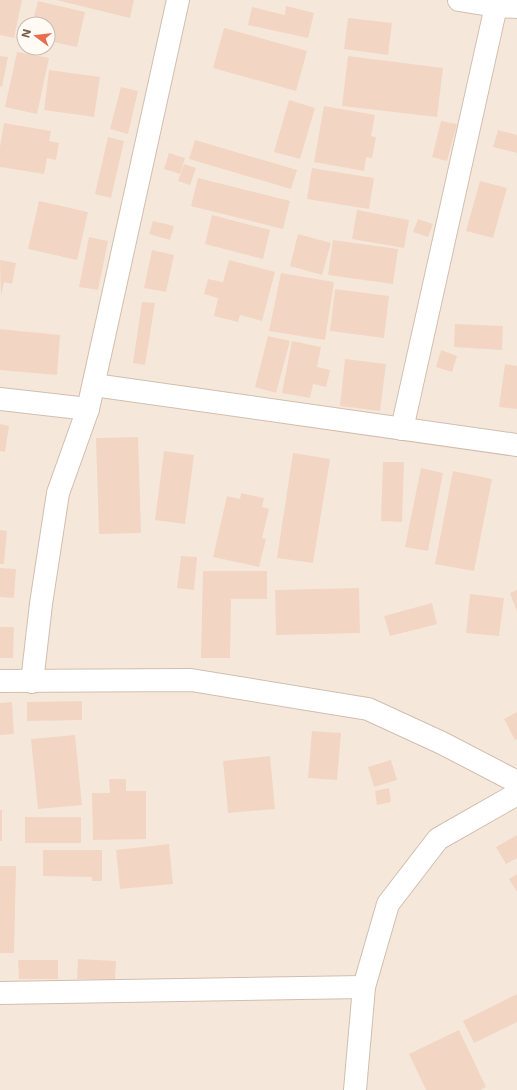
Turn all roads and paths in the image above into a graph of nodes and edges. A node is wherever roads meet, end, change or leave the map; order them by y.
1 (178, 0) edge
2 (459, 0) edge
3 (507, 7) edge
4 (94, 385) junction
5 (0, 400) edge
6 (88, 409) junction
7 (402, 429) junction
8 (517, 445) edge
9 (0, 681) edge
10 (32, 682) junction
11 (517, 782) edge
12 (517, 794) edge
13 (364, 988) junction
14 (0, 993) edge
15 (355, 1090) edge

1 - 4 street
2 - 3 street
3 - 7 street
4 - 6 street
4 - 7 street
5 - 6 street
6 - 10 street
7 - 8 street
9 - 10 street
10 - 11 street
12 - 13 street
13 - 14 street
13 - 15 street

